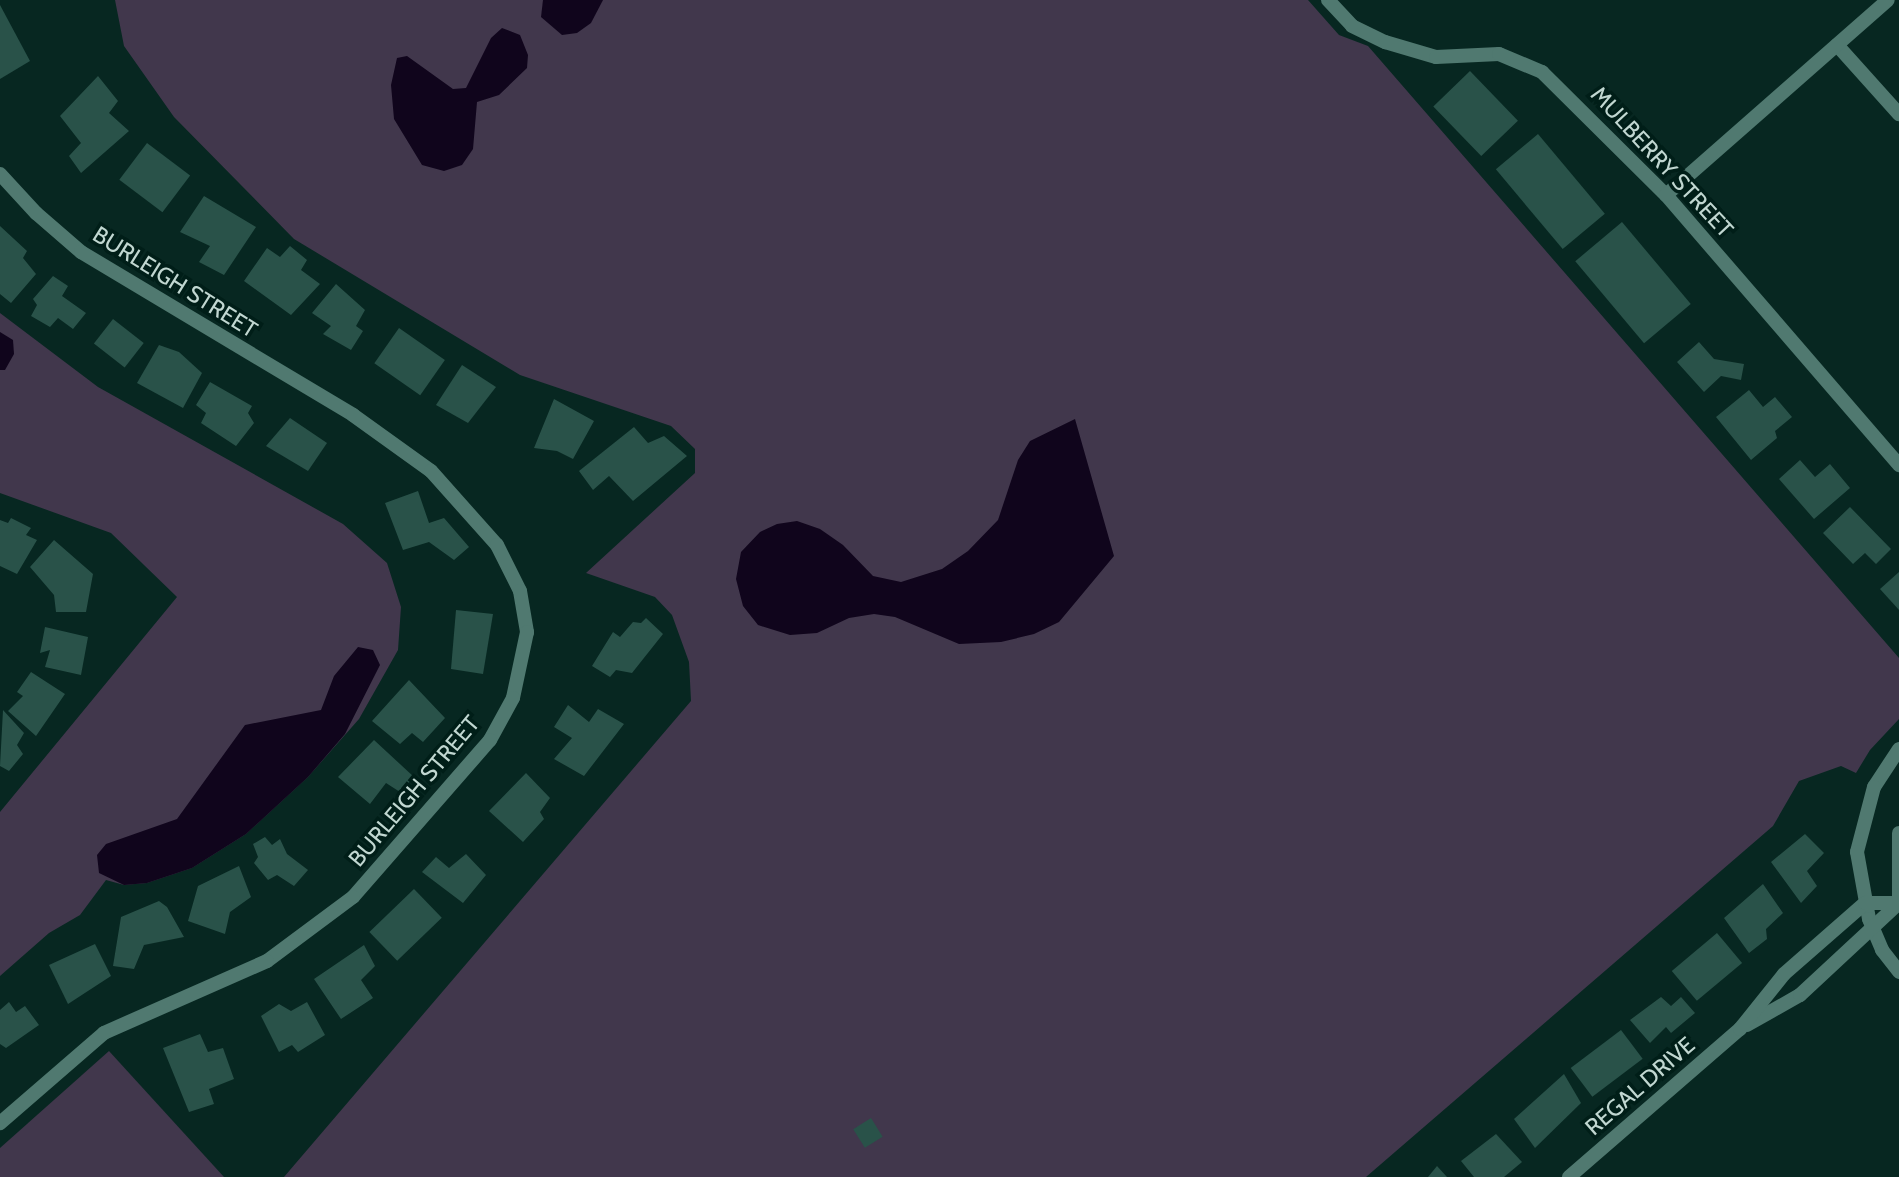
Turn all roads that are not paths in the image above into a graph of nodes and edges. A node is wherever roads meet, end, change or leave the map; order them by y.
1 (1328, 0) edge
2 (1888, 0) edge
3 (1837, 45) junction
4 (1899, 114) edge
5 (0, 174) edge
6 (1666, 195) junction
7 (1899, 465) edge
8 (1899, 749) edge
9 (1899, 833) edge
10 (1899, 902) edge
11 (1865, 903) junction
12 (1874, 931) junction
13 (1899, 972) edge
14 (1740, 1029) junction
15 (0, 1123) edge
16 (1569, 1177) edge

1 - 6 street, MULBERRY STREET
2 - 3 street
3 - 4 street
3 - 6 street
5 - 15 street, BURLEIGH STREET
6 - 7 street, MULBERRY STREET
8 - 11 street
9 - 10 street
10 - 11 street
10 - 12 street, REGAL DRIVE
11 - 12 street
11 - 14 street, REGAL DRIVE
12 - 13 street
12 - 14 street, REGAL DRIVE
14 - 16 street, REGAL DRIVE

